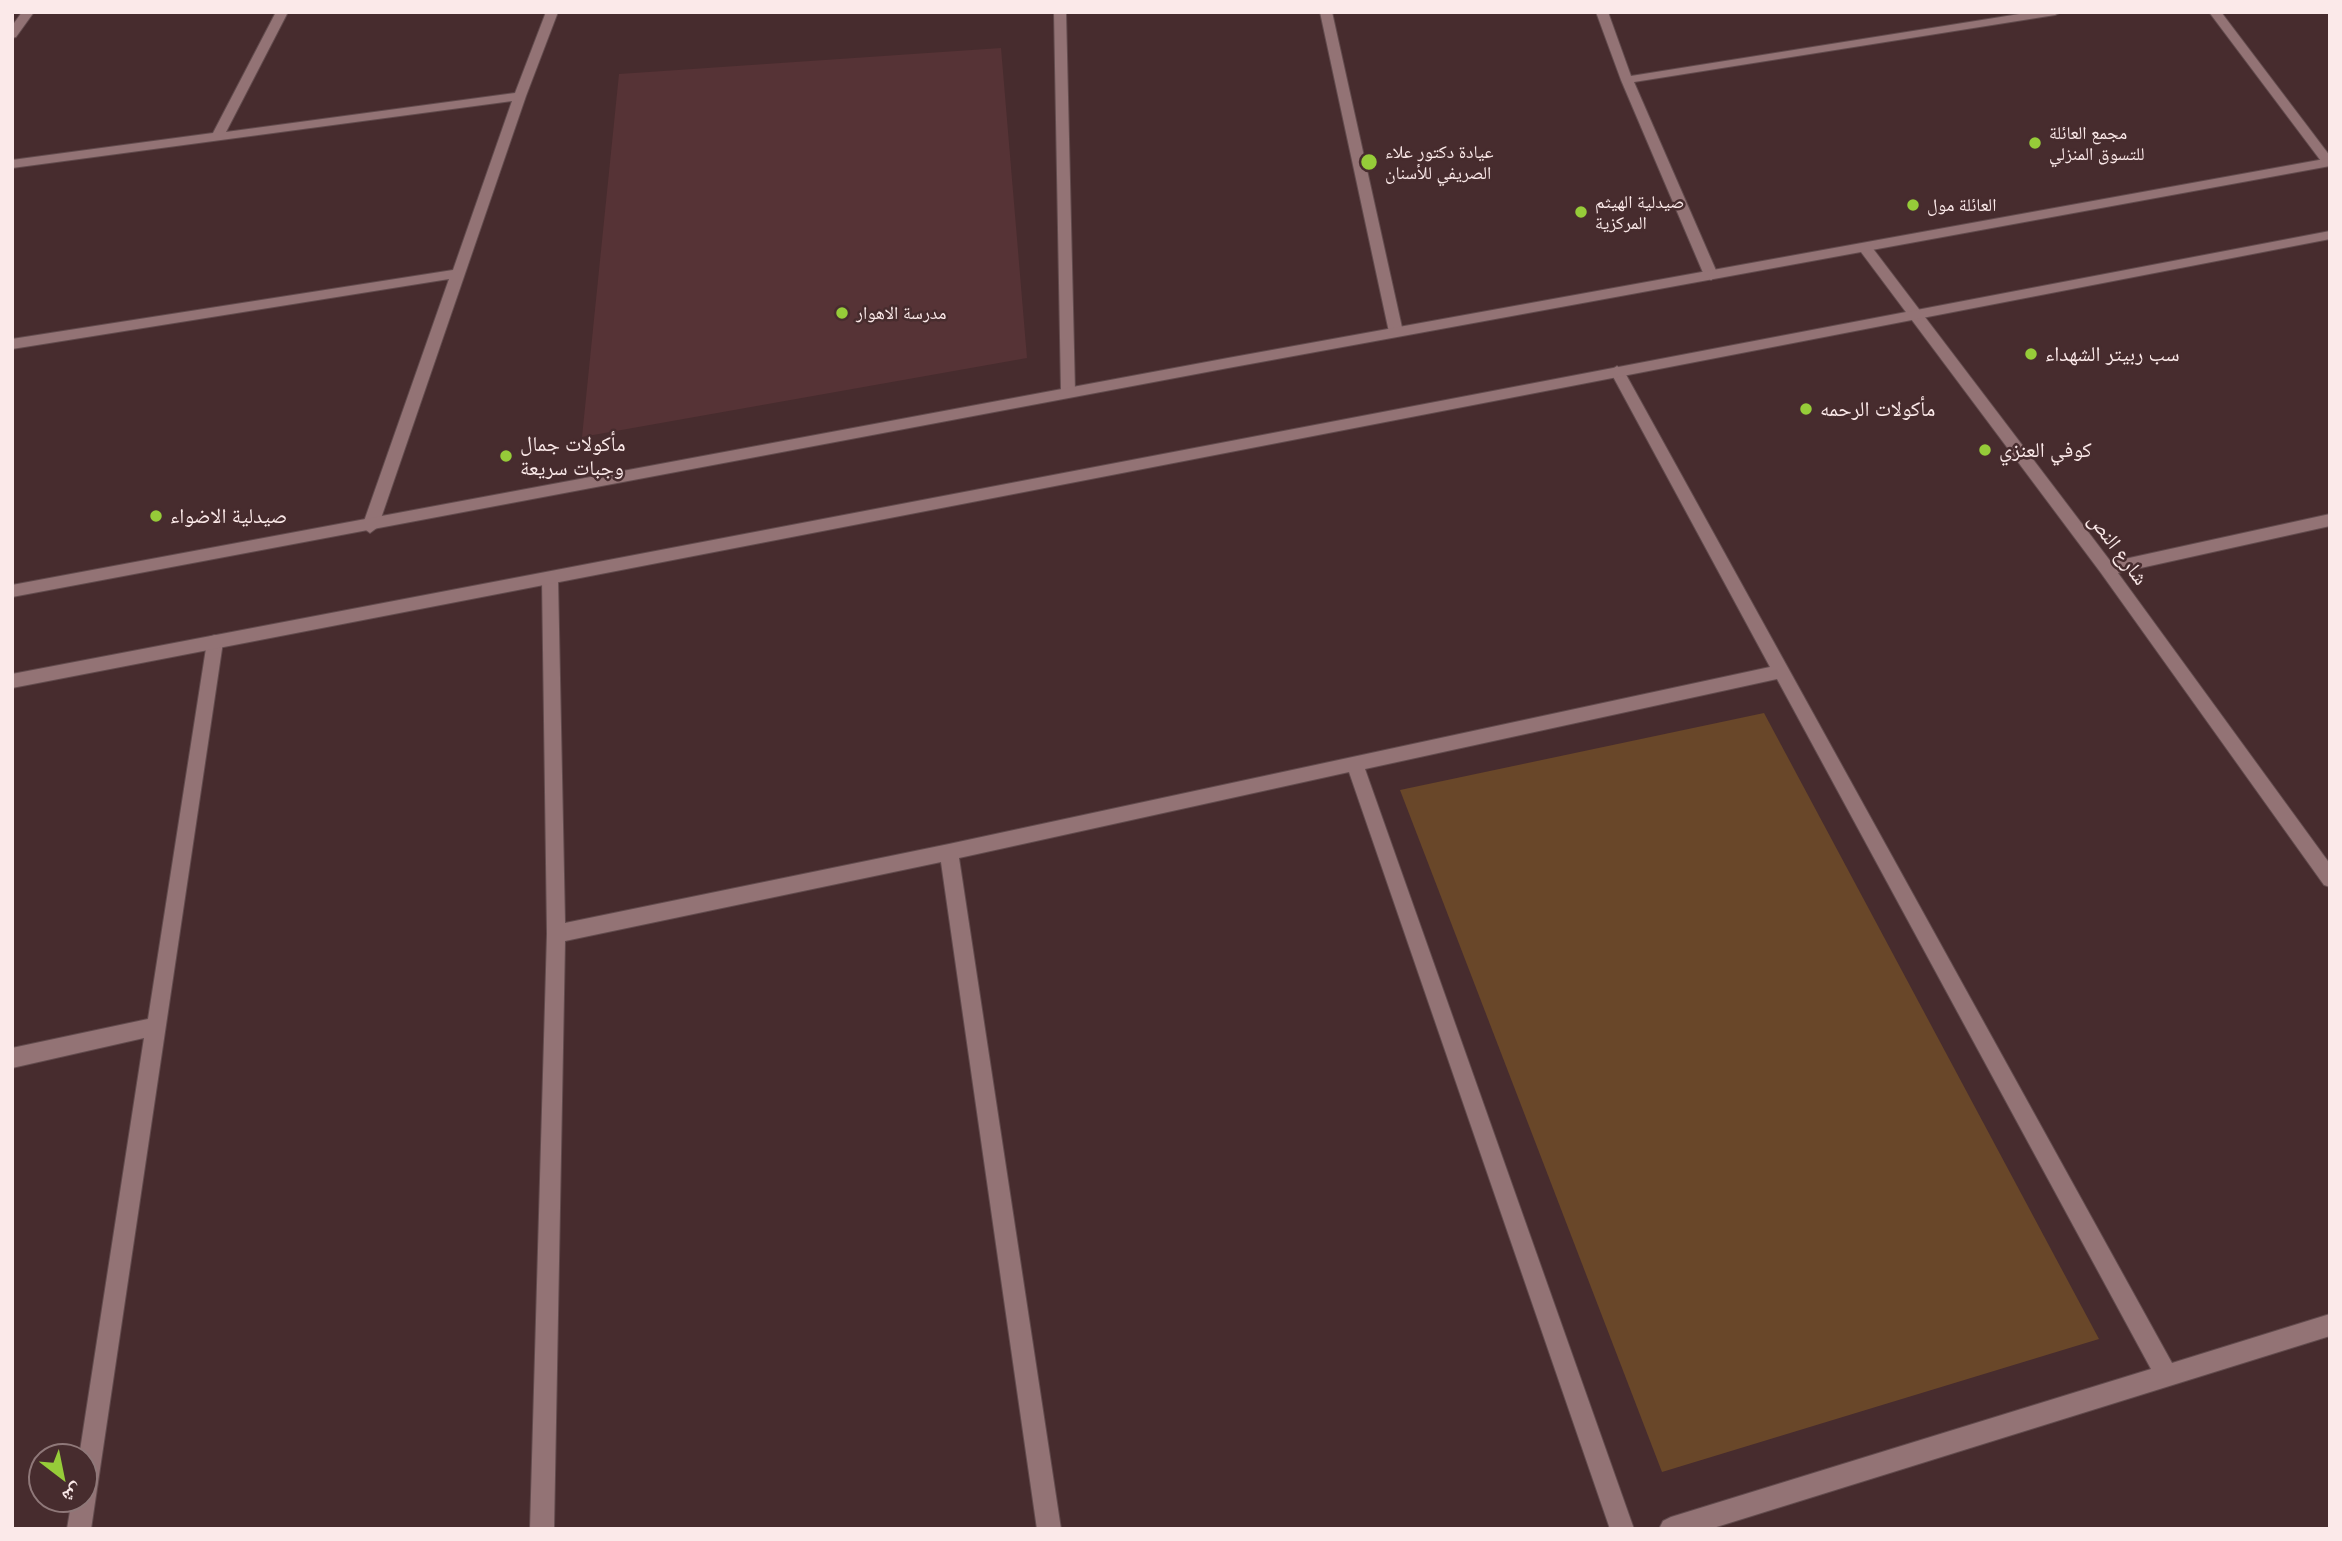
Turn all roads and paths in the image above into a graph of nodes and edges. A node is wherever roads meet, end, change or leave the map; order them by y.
1 (282, 12) edge
2 (552, 12) edge
3 (1060, 12) edge
4 (1326, 12) edge
5 (1602, 12) edge
6 (2055, 12) edge
7 (2214, 12) edge
8 (21, 17) edge
9 (12, 35) edge
10 (1627, 80) junction
11 (520, 96) junction
12 (217, 137) junction
13 (2329, 162) edge
14 (12, 164) edge
15 (2330, 235) edge
16 (1866, 249) junction
17 (460, 274) junction
18 (1711, 275) junction
19 (1915, 315) junction
20 (1396, 332) junction
21 (12, 344) edge
22 (1616, 371) junction
23 (1068, 392) junction
24 (2330, 520) edge
25 (370, 527) junction
26 (2107, 569) junction
27 (550, 579) junction
28 (12, 591) edge
29 (215, 642) junction
30 (1781, 671) junction
31 (12, 681) edge
32 (1355, 764) junction
33 (949, 852) junction
34 (2330, 879) edge
35 (556, 934) junction
36 (156, 1026) junction
37 (12, 1058) edge
38 (2330, 1325) edge
39 (2166, 1375) junction
40 (92, 1443) edge
41 (542, 1529) edge
42 (1049, 1529) edge
43 (1622, 1529) edge
44 (1671, 1529) edge

1 - 12 street
2 - 11 street
3 - 23 street
4 - 20 street
5 - 10 street
6 - 10 street
7 - 13 street
8 - 9 street
10 - 18 street
11 - 12 street
11 - 17 street
12 - 14 street
13 - 16 street
15 - 19 street
16 - 18 street
16 - 19 street, شارع النص
17 - 21 street
17 - 25 street
18 - 20 street
19 - 22 street
19 - 26 street, شارع النص
20 - 23 street
22 - 27 street
22 - 30 street
23 - 25 street
24 - 26 street
25 - 28 street
26 - 34 street, شارع النص
27 - 29 street
27 - 35 street
29 - 31 street
29 - 36 street
30 - 32 street
30 - 39 street
32 - 33 street
32 - 43 street
33 - 35 street
33 - 42 street
35 - 41 street
36 - 37 street
36 - 40 street
38 - 39 street
39 - 44 street

